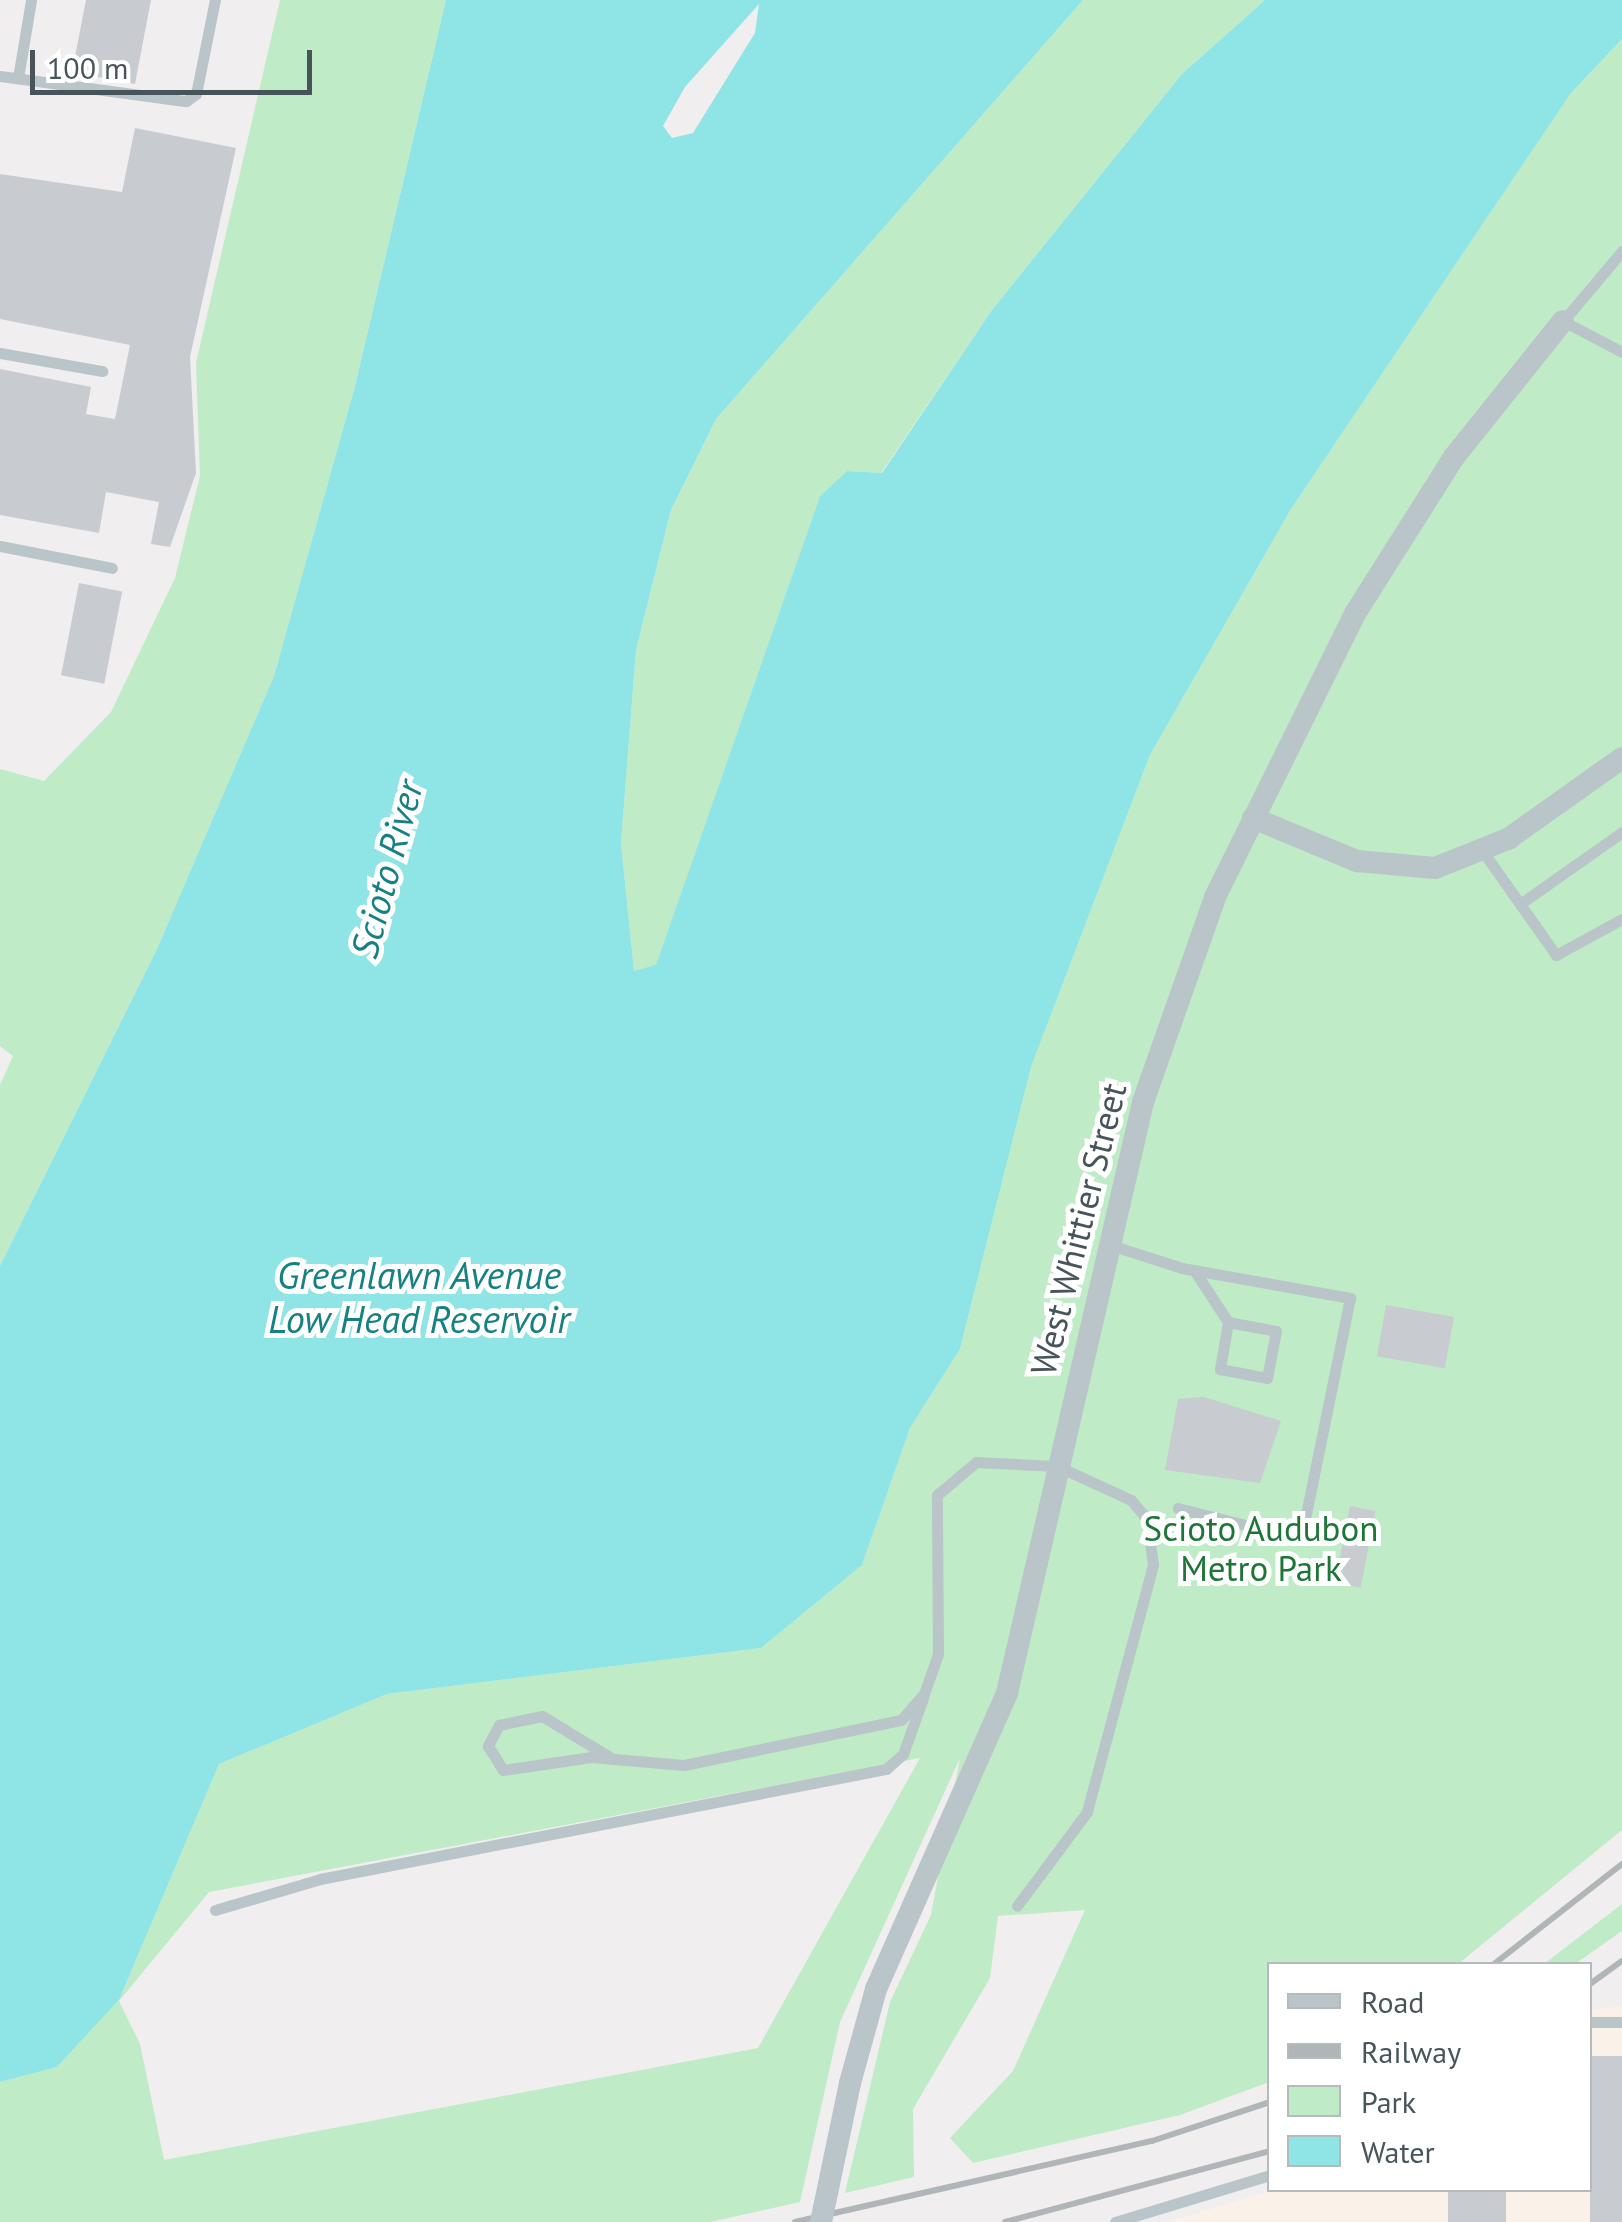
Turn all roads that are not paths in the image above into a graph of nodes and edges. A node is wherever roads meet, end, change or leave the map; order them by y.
1 (32, 0) edge
2 (215, 0) edge
3 (0, 76) edge
4 (18, 78) junction
5 (1622, 251) edge
6 (1563, 322) junction
7 (1622, 352) edge
8 (0, 354) edge
9 (102, 372) dead end
10 (0, 546) edge
11 (112, 568) dead end
12 (1622, 758) edge
13 (1253, 818) junction
14 (1622, 832) edge
15 (1484, 853) junction
16 (1520, 904) junction
17 (1622, 919) edge
18 (1107, 1244) junction
19 (1194, 1270) junction
20 (1228, 1322) junction
21 (1057, 1466) junction
22 (1178, 1508) dead end
23 (924, 1694) junction
24 (612, 1759) junction
25 (1017, 1906) dead end
26 (215, 1910) dead end
27 (1592, 2022) edge
28 (1622, 2022) edge
29 (1267, 2176) edge
30 (821, 2222) edge
31 (1115, 2222) edge

1 - 4 lane
2 - 4 lane
3 - 4 lane
5 - 6 lane
6 - 7 lane
6 - 13 street, West Whittier Street
8 - 9 lane
10 - 11 lane
12 - 15 street
13 - 15 street
13 - 18 street, West Whittier Street
14 - 16 lane
15 - 16 lane
16 - 17 lane
18 - 19 lane
18 - 21 street, West Whittier Street
19 - 20 lane
19 - 22 lane
20 - 20 lane
21 - 23 lane
21 - 25 lane
21 - 30 street, West Whittier Street, bridge
23 - 24 lane
23 - 26 lane
24 - 24 lane
27 - 28 lane
29 - 31 lane

